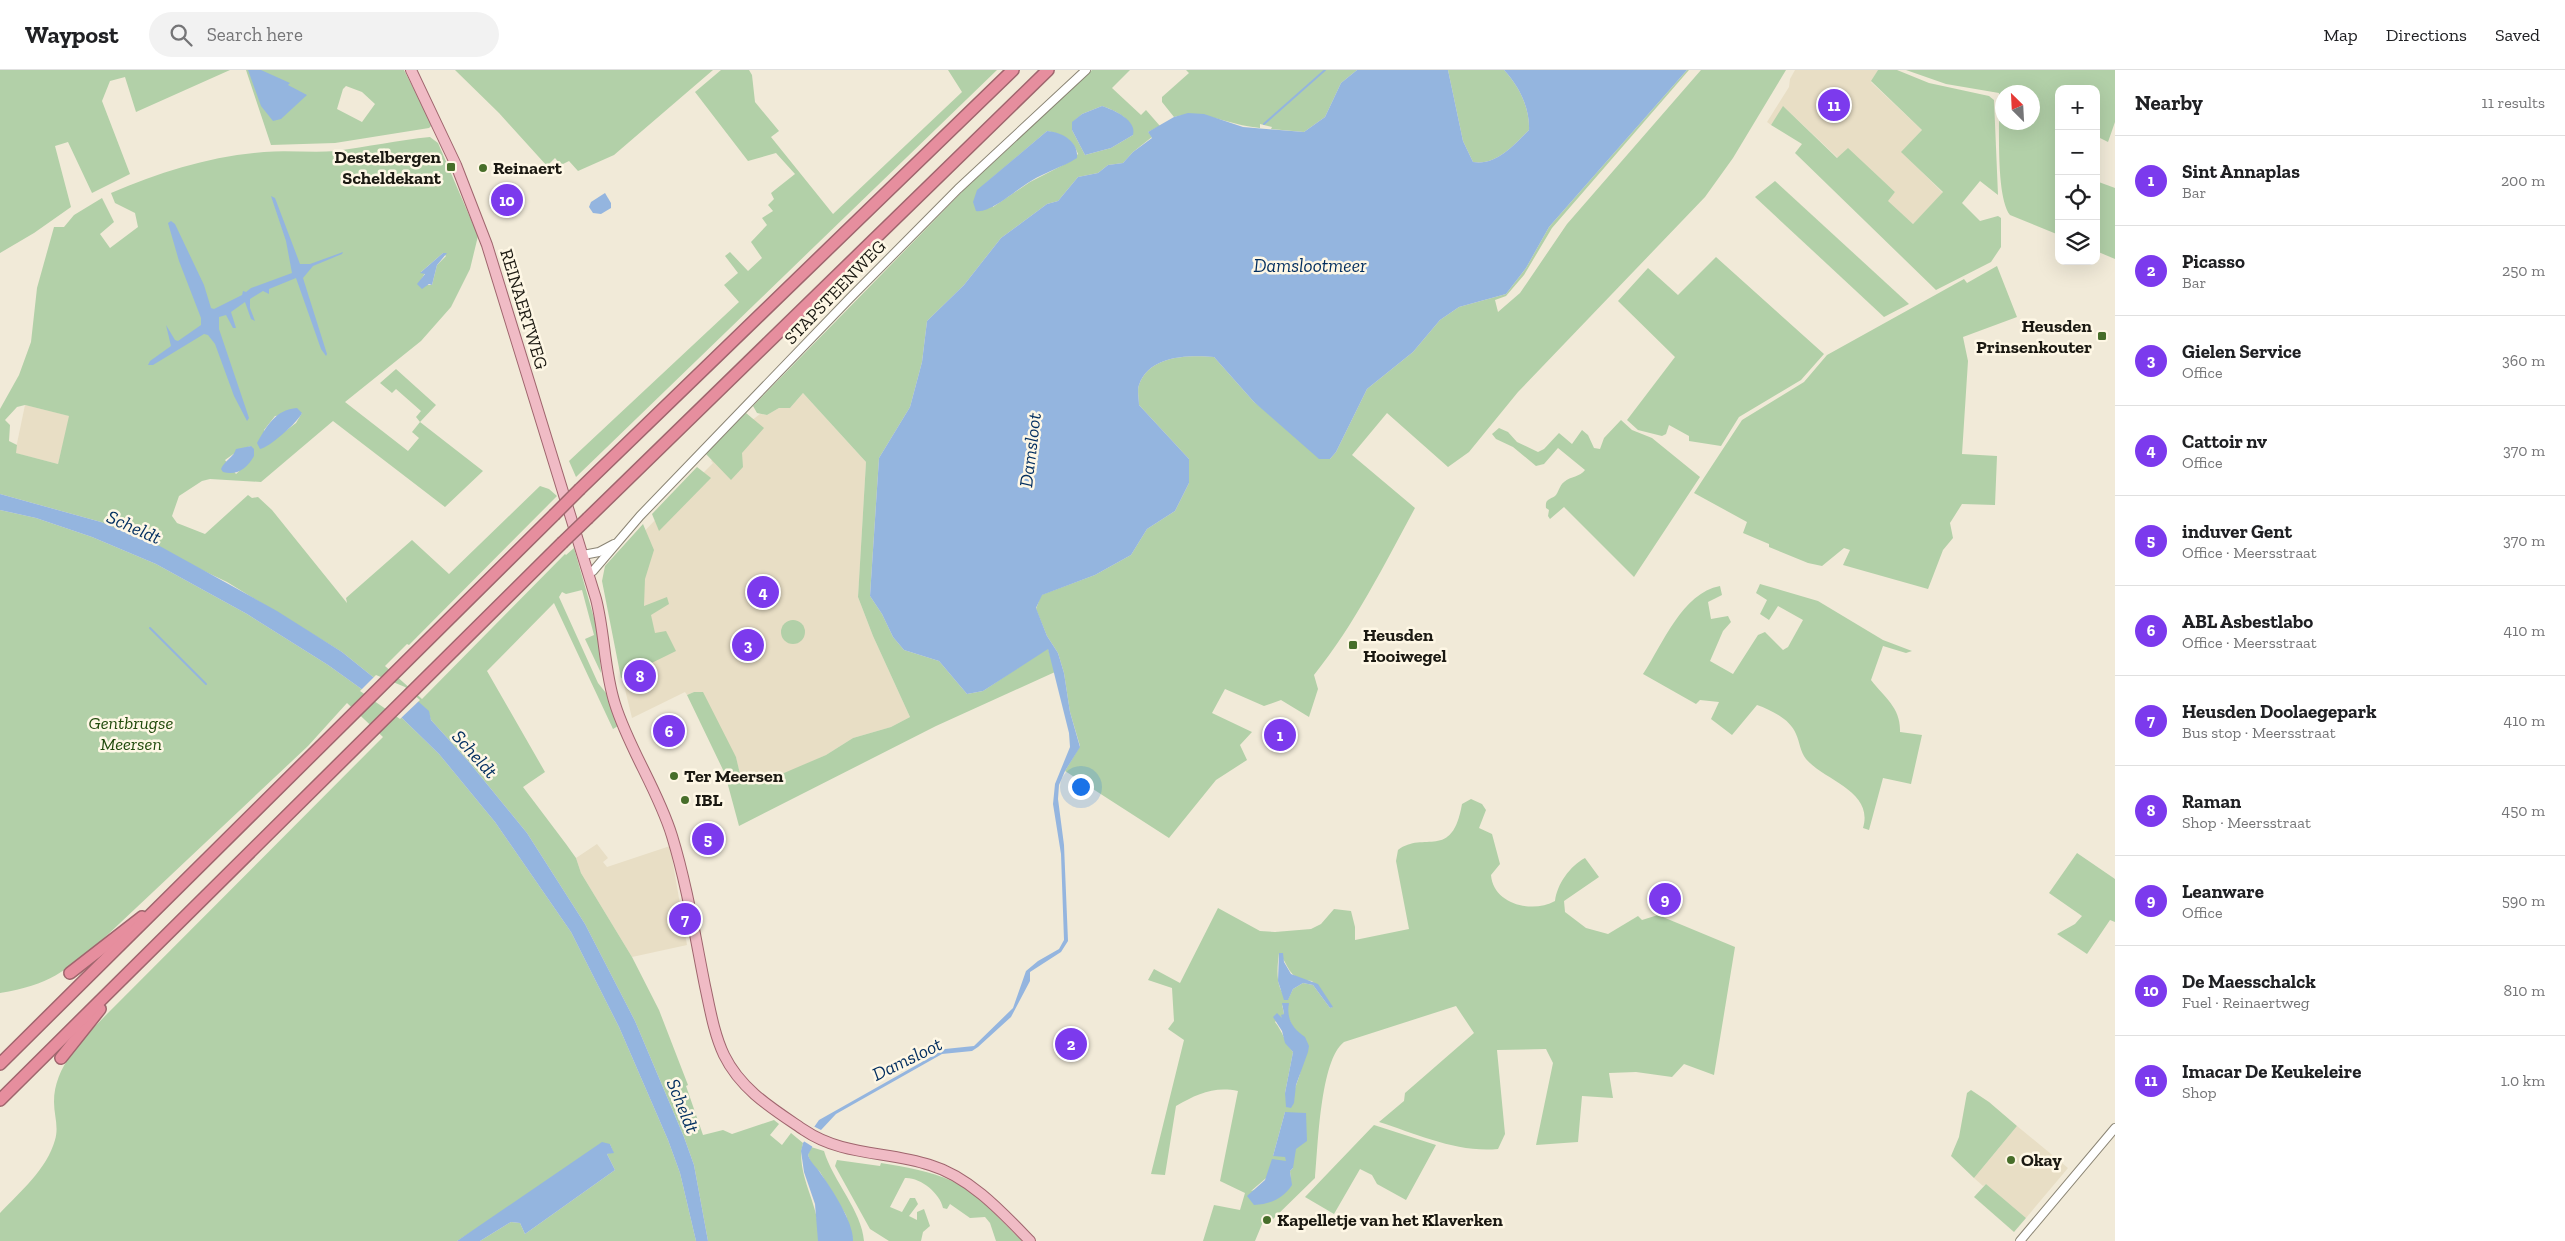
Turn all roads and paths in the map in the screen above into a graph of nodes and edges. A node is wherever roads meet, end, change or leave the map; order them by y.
1 (411, 70) edge
2 (1013, 70) edge
3 (1048, 70) edge
4 (1086, 70) edge
5 (614, 544) junction
6 (586, 564) junction
7 (160, 905) junction
8 (70, 973) dead end
9 (117, 985) junction
10 (61, 1058) dead end
11 (0, 1064) edge
12 (0, 1100) edge
13 (2115, 1128) edge
14 (1030, 1241) edge
15 (2020, 1241) edge

1 - 6 main road, REINAERTWEG
2 - 7 highway, bridge
3 - 9 highway, bridge
4 - 5 street, STAPSTEENWEG
5 - 6 street, STAPSTEENWEG
5 - 6 street, STAPSTEENWEG
6 - 14 main road, REINAERTWEG
7 - 8 highway
7 - 11 highway
9 - 10 highway
9 - 12 highway
13 - 15 street

